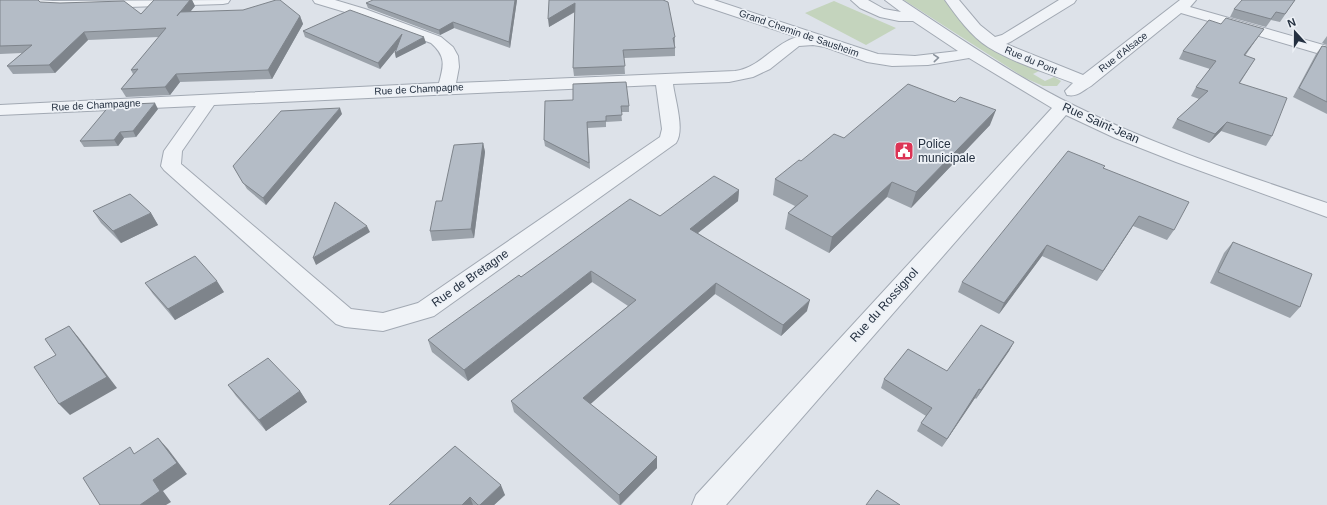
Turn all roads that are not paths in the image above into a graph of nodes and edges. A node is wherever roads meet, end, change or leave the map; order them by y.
1 (43, 0) edge
2 (223, 0) edge
3 (320, 0) edge
4 (700, 0) edge
5 (858, 0) edge
6 (892, 0) edge
7 (952, 0) edge
8 (1069, 0) edge
9 (1184, 4) edge
10 (916, 16) junction
11 (942, 32) junction
12 (993, 43) junction
13 (828, 44) junction
14 (1327, 51) edge
15 (973, 53) junction
16 (898, 61) junction
17 (664, 80) junction
18 (1085, 82) junction
19 (446, 88) junction
20 (209, 99) junction
21 (1060, 105) junction
22 (0, 110) edge
23 (1327, 210) edge
24 (707, 505) edge

1 - 2 street
3 - 19 street
4 - 13 street, Grand Chemin de Sausheim
5 - 10 street
6 - 10 street, Rue Saint-Jean
7 - 12 street
8 - 12 street, Rue du Pont
9 - 14 street
9 - 18 street, Rue d'Alsace
10 - 11 street, Rue Saint-Jean
11 - 15 street, Rue Saint-Jean
11 - 16 street
12 - 18 street, Rue du Pont
13 - 16 street, Grand Chemin de Sausheim
13 - 17 street, Rue de Champagne
16 -> 15 street, Grand Chemin de Sausheim
15 - 21 street, Rue Saint-Jean
17 - 19 street, Rue de Champagne
17 - 20 street, Rue de Bretagne
18 - 21 street, Rue d'Alsace
19 - 20 street, Rue de Champagne
20 - 22 street, Rue de Champagne
21 - 23 street, Rue Saint-Jean
21 - 24 street, Rue du Rossignol

